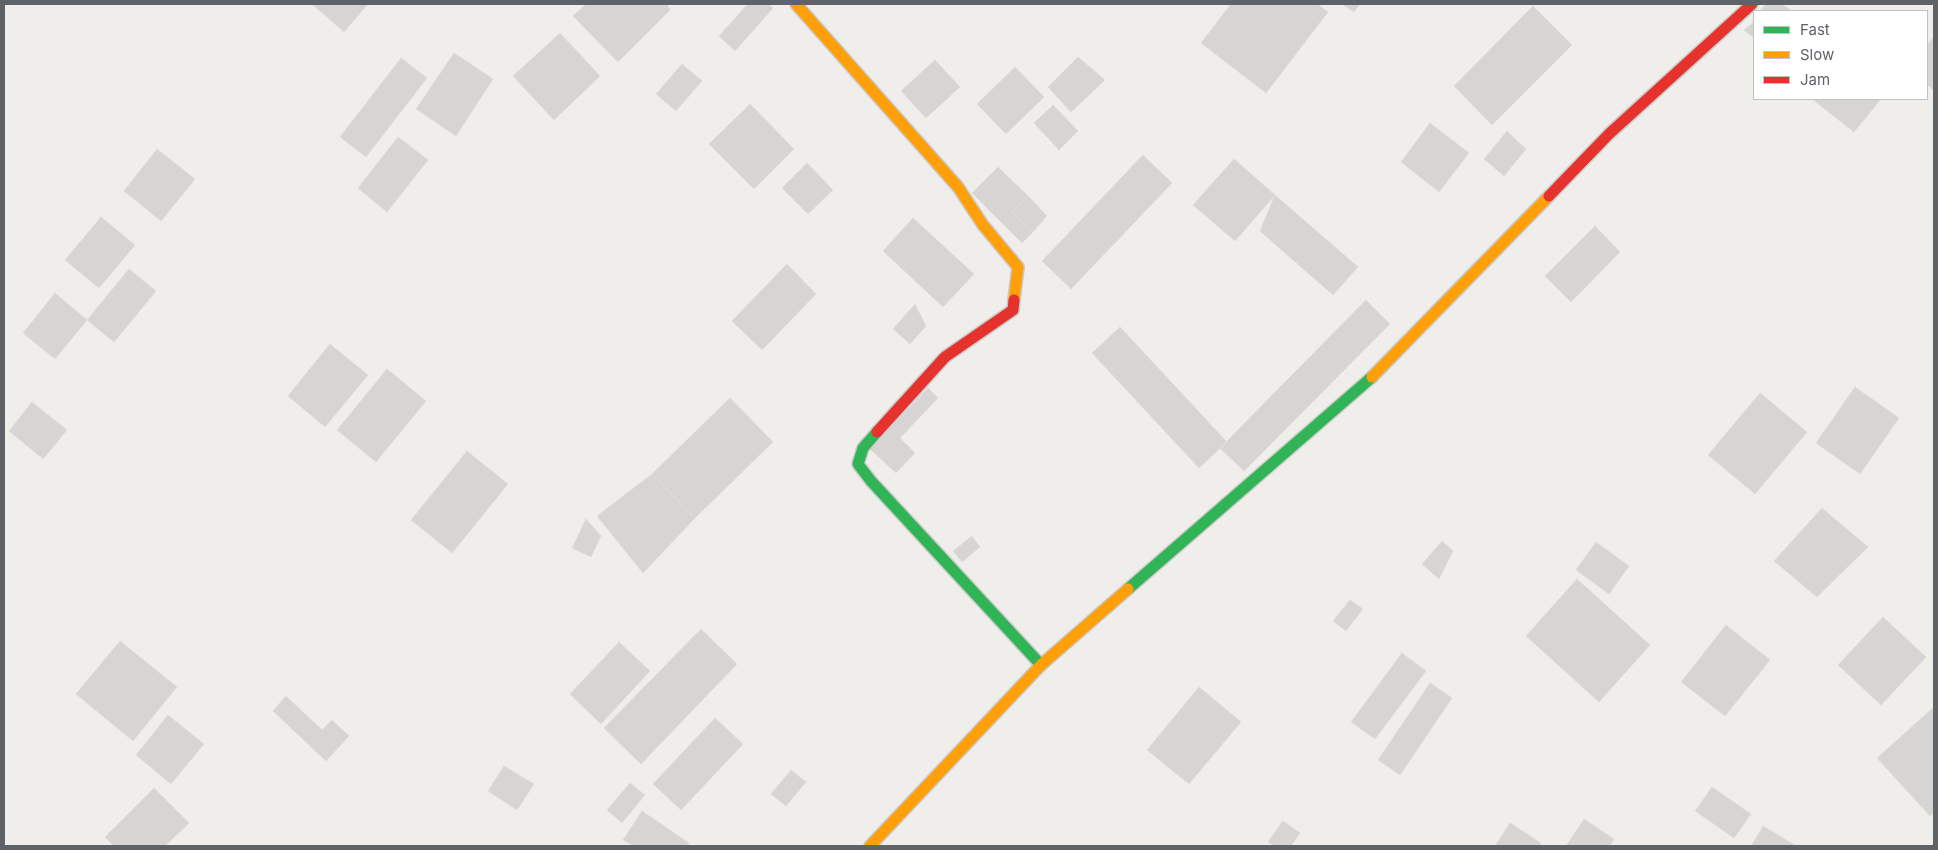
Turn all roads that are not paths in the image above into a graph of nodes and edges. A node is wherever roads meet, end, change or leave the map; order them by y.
1 (796, 4) edge
2 (1752, 4) edge
3 (1041, 665) junction
4 (870, 846) edge

1 - 3 street
2 - 3 street
3 - 4 street

